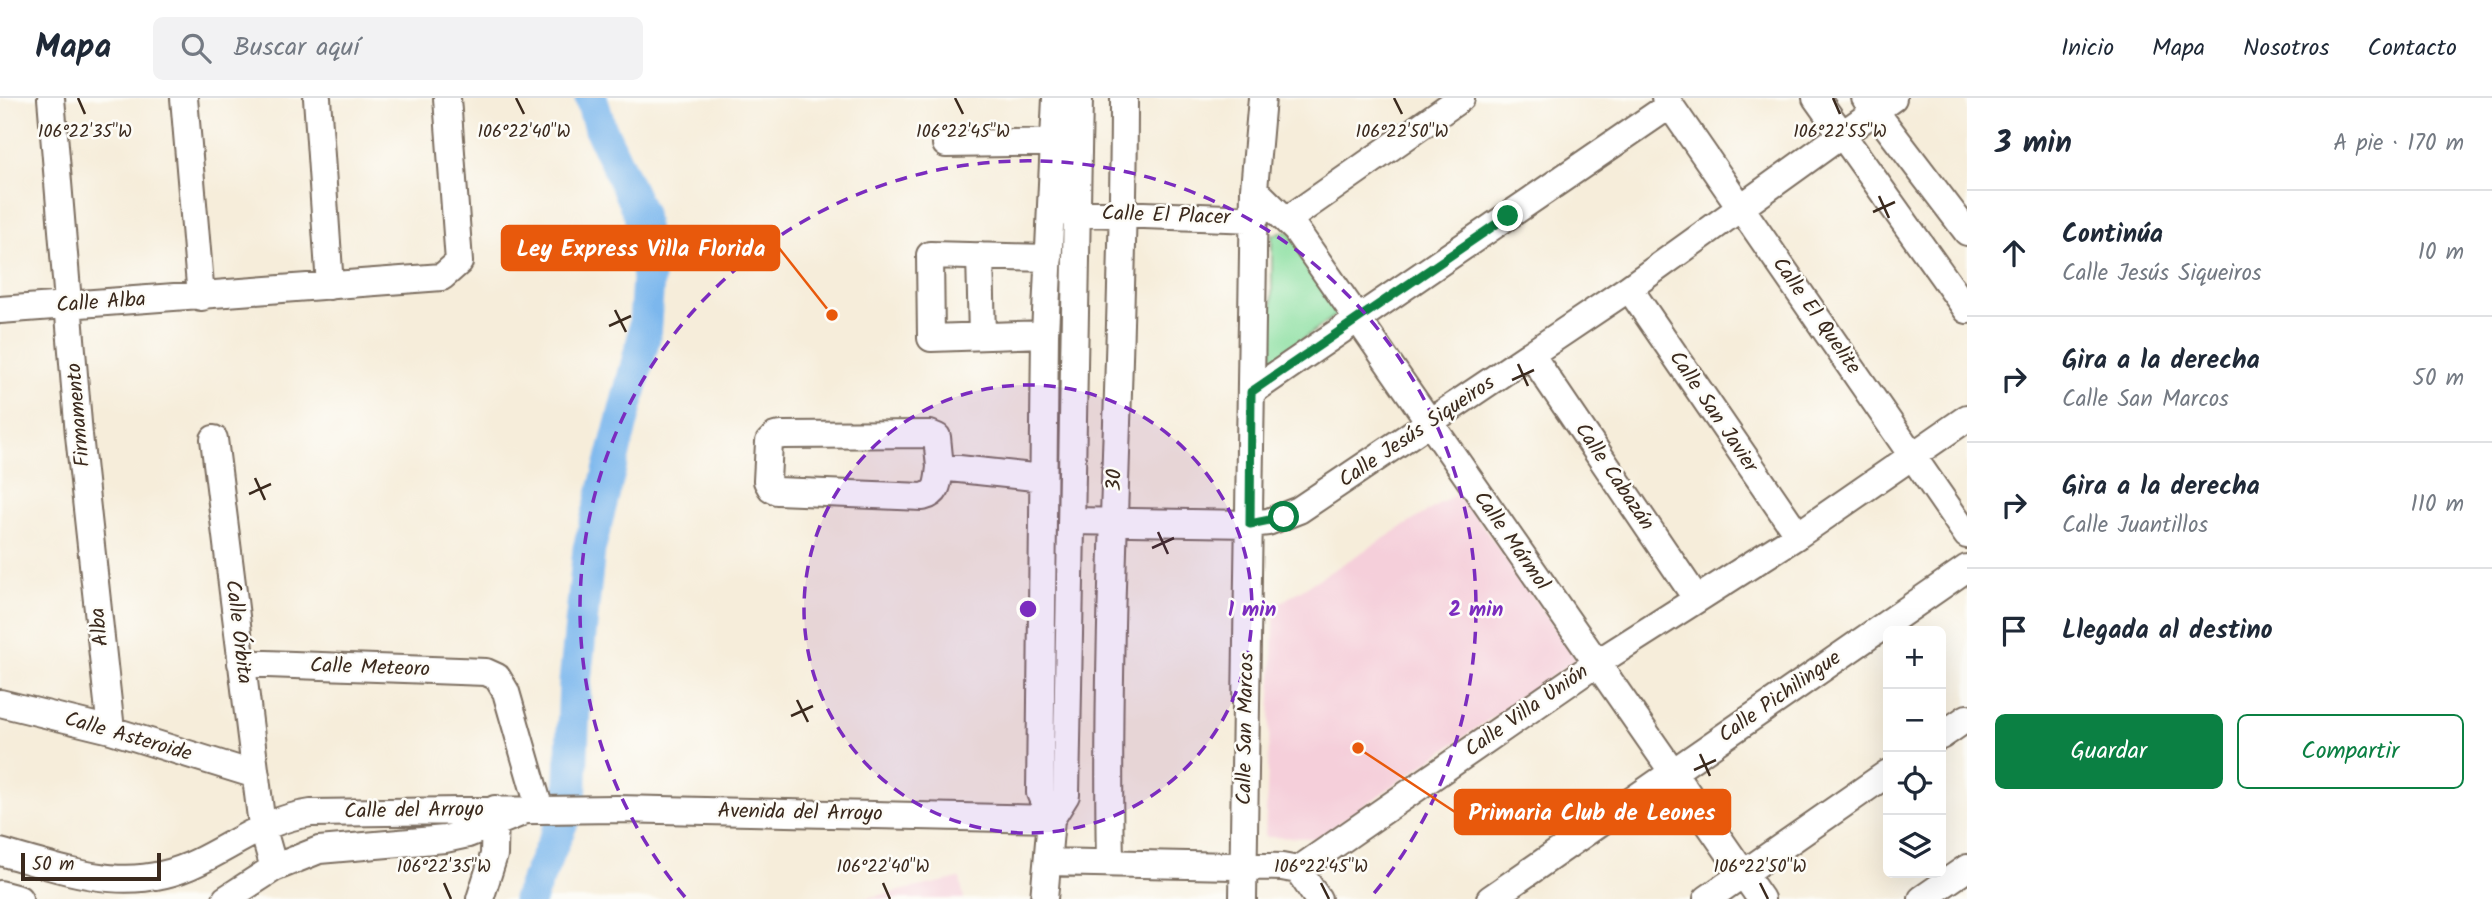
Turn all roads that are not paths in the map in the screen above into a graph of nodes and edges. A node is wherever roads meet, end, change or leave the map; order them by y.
1 (51, 98) edge
2 (184, 98) edge
3 (317, 98) edge
4 (447, 98) edge
5 (1056, 98) edge
6 (1079, 98) edge
7 (1124, 98) edge
8 (1262, 98) edge
9 (1461, 98) edge
10 (1816, 98) edge
11 (1667, 102) edge
12 (1877, 102) edge
13 (1840, 134) junction
14 (1067, 142) junction
15 (946, 144) dead end
16 (1254, 189) junction
17 (1741, 207) junction
18 (1051, 212) junction
19 (1078, 213) junction
20 (1124, 215) junction
21 (1255, 219) junction
22 (1287, 220) junction
23 (1967, 232) edge
24 (980, 256) junction
25 (1049, 257) junction
26 (330, 286) junction
27 (1629, 288) junction
28 (201, 296) junction
29 (70, 305) junction
30 (0, 310) edge
31 (1967, 310) edge
32 (1356, 318) junction
33 (1045, 334) junction
34 (982, 336) junction
35 (1531, 356) junction
36 (1251, 392) junction
37 (1967, 418) edge
38 (1428, 424) junction
39 (214, 439) dead end
40 (1912, 456) junction
41 (940, 467) junction
42 (1043, 478) junction
43 (1072, 521) junction
44 (1113, 522) junction
45 (89, 524) joint
46 (1250, 524) junction
47 (1798, 535) junction
48 (1967, 535) edge
49 (1967, 568) edge
50 (1696, 598) junction
51 (242, 663) junction
52 (1597, 663) junction
53 (0, 703) edge
54 (1967, 718) edge
55 (111, 730) junction
56 (1946, 733) edge
57 (1673, 772) junction
58 (256, 775) junction
59 (1883, 776) edge
60 (538, 810) junction
61 (495, 816) junction
62 (1051, 818) junction
63 (262, 826) junction
64 (0, 852) edge
65 (1048, 862) junction
66 (1111, 863) junction
67 (1243, 866) junction
68 (274, 868) junction
69 (1967, 868) edge
70 (1298, 870) junction
71 (1743, 874) junction
72 (156, 888) edge
73 (0, 894) edge
74 (19, 899) edge
75 (226, 899) edge
76 (480, 899) edge
77 (1045, 899) edge
78 (1243, 899) edge
79 (1318, 899) edge
80 (1490, 899) edge
81 (1707, 899) edge
82 (1761, 899) edge
83 (1922, 899) edge

1 - 29 street, Firmamento
2 - 28 street
3 - 26 street
4 - 26 street, Calle Alba
5 - 14 street
6 - 14 street
7 - 20 street, 30
8 - 16 street, Calle San Marcos
9 - 22 street
10 - 13 street
11 - 17 street, Calle El Quelite
11 - 32 street
12 - 13 street, Calle Jesús Siqueiros
12 - 23 street
13 - 17 street, Calle Jesús Siqueiros
13 - 31 street
14 - 15 street
14 - 18 street
14 - 19 street
16 - 21 street, Calle San Marcos
16 - 22 street, Calle Mármol
17 - 27 street, Calle Jesús Siqueiros
17 - 40 street, Calle El Quelite
18 - 19 street, Calle El Placer
18 - 25 street
19 - 20 street, Calle El Placer
19 - 43 street
20 - 21 street, Calle El Placer
20 - 44 street, 30
21 - 36 street, Calle San Marcos
22 - 32 street, Calle Mármol
24 - 25 street
24 - 34 street
24 - 34 street
25 - 33 street
26 - 28 street, Calle Alba
27 - 35 street, Calle Jesús Siqueiros
27 - 47 street, Calle San Javier
28 - 29 street, Calle Alba
29 - 30 street, Calle Alba
29 - 45 street, Firmamento
32 - 36 street
32 - 38 street, Calle Mármol
33 - 34 street
33 - 42 street
35 - 38 street, Calle Jesús Siqueiros
35 - 50 street, Calle Cabazán
36 - 46 street, Calle San Marcos
37 - 40 street, Calle Villa Unión
38 - 46 street, Calle Jesús Siqueiros
38 - 52 street, Calle Mármol
39 - 51 street, Calle Órbita
40 - 47 street, Calle Villa Unión
40 - 48 street, Calle El Quelite
41 - 41 street
41 - 42 street
42 - 62 street
43 - 44 street, Calle Jesús Siqueiros
43 - 62 street
44 - 46 street, Calle Jesús Siqueiros
44 - 66 street, 30
45 - 55 street, Alba
46 - 67 street, Calle San Marcos
47 - 50 street, Calle Villa Unión
49 - 57 street, Calle Pichilingue
50 - 52 street, Calle Villa Unión
51 - 58 street, Calle Órbita
51 - 60 street, Calle Meteoro
52 - 57 street, Calle Mármol
52 - 70 street, Calle Villa Unión
53 - 55 street, Calle Asteroide
54 - 56 street
55 - 58 street, Calle Asteroide
57 - 71 street, Calle Mármol
57 - 80 street, Calle Pichilingue
58 - 63 street, Calle Órbita
59 - 71 street
60 - 61 street, Calle del Arroyo
60 - 62 street, Avenida del Arroyo
61 - 63 street, Calle del Arroyo
61 - 68 street, Calle del Arroyo
61 - 76 street
62 - 65 street
63 - 68 street, Calle Órbita
63 - 72 street, Calle del Arroyo
64 - 72 street, Calle del Arroyo
65 - 66 street
65 - 77 street
66 - 67 street
67 - 70 street
67 - 78 street, Calle San Marcos
68 - 75 street, Calle del Arroyo
69 - 83 street
70 - 79 street
71 - 81 street
71 - 82 street, Calle Mármol
73 - 74 street

